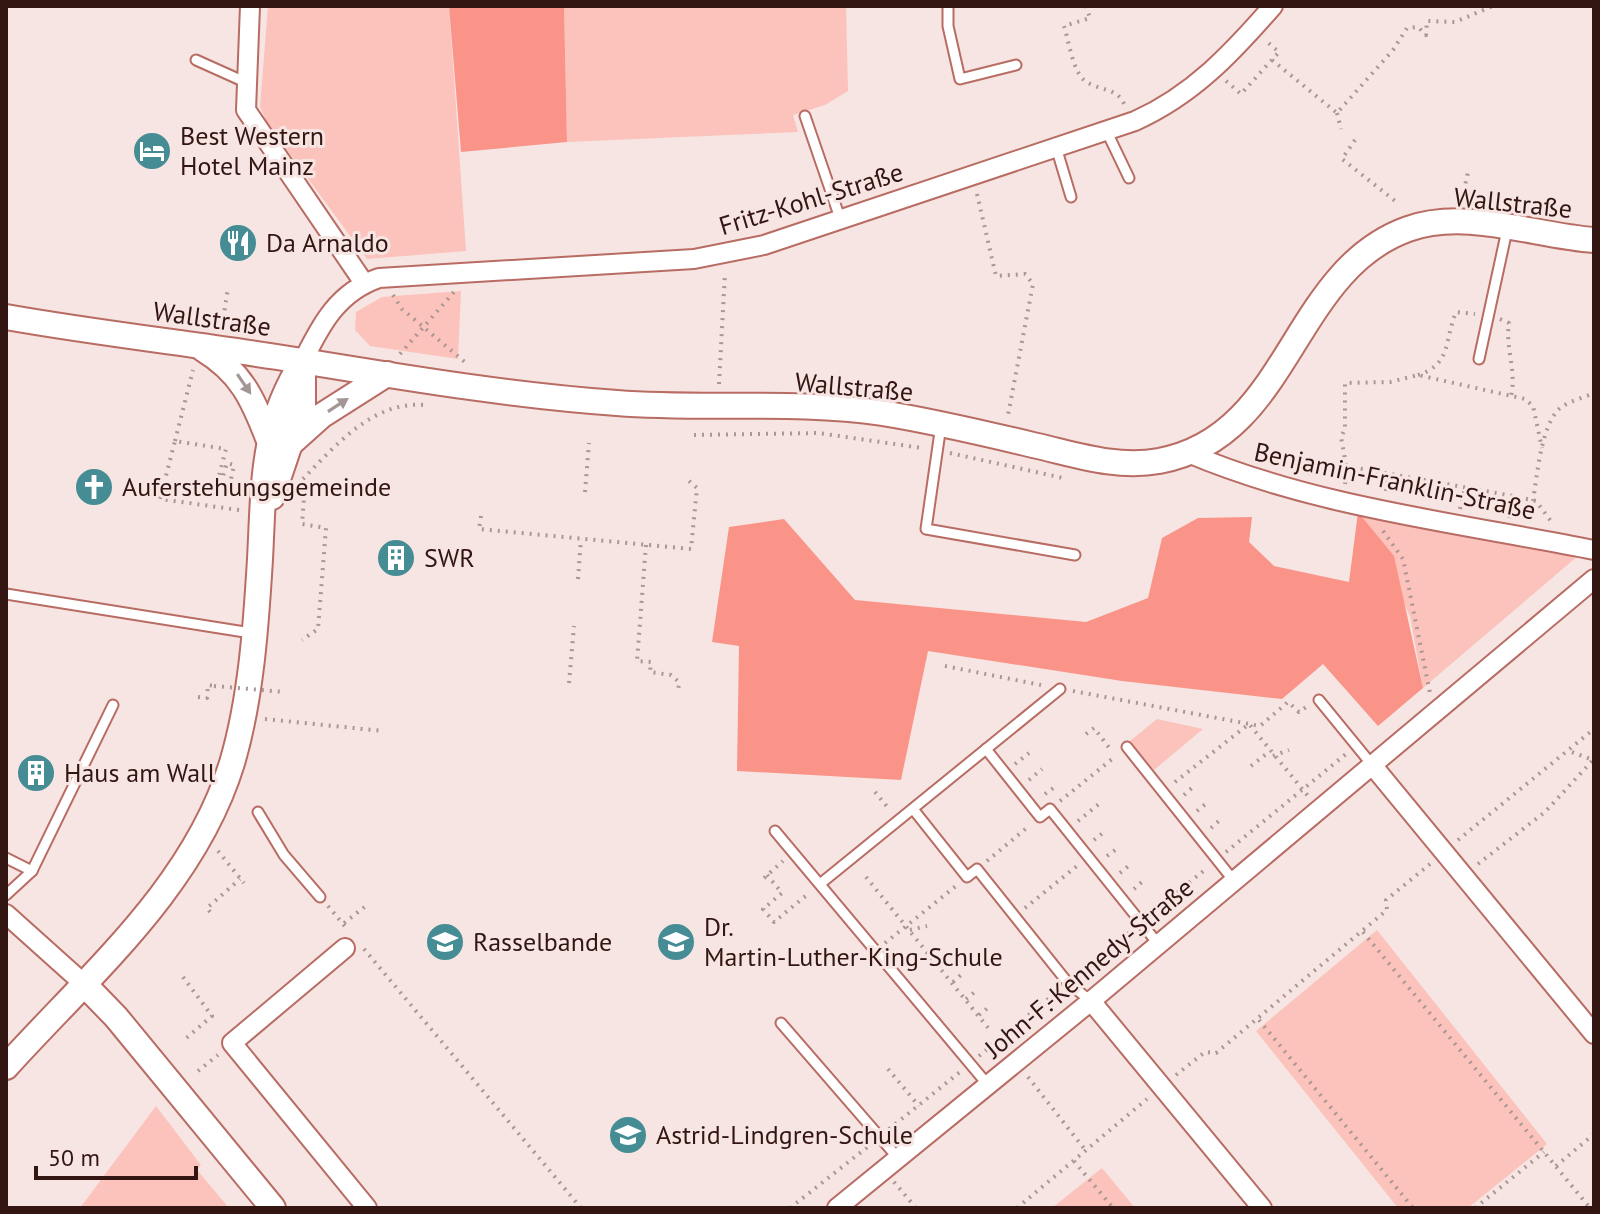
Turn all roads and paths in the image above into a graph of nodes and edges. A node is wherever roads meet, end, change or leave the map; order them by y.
1 (250, 6) edge
2 (948, 6) edge
3 (1086, 6) edge
4 (1273, 6) edge
5 (1493, 6) edge
6 (1264, 39) dead end
7 (196, 60) dead end
8 (1272, 60) junction
9 (1016, 65) dead end
10 (1226, 81) dead end
11 (245, 82) junction
12 (1125, 106) dead end
13 (1337, 113) junction
14 (805, 116) dead end
15 (1341, 129) dead end
16 (1106, 130) junction
17 (1355, 140) dead end
18 (1056, 147) junction
19 (1468, 172) dead end
20 (1129, 178) dead end
21 (1071, 197) dead end
22 (1462, 199) dead end
23 (979, 201) dead end
24 (1399, 204) dead end
25 (841, 221) junction
26 (1508, 227) junction
27 (1594, 240) edge
28 (725, 270) dead end
29 (364, 283) junction
30 (458, 287) dead end
31 (228, 288) dead end
32 (390, 290) dead end
33 (6, 317) edge
34 (425, 325) junction
35 (222, 326) dead end
36 (196, 357) junction
37 (1479, 359) dead end
38 (303, 361) junction
39 (466, 363) dead end
40 (393, 364) junction
41 (1594, 393) edge
42 (439, 406) dead end
43 (717, 408) junction
44 (1008, 415) dead end
45 (941, 425) junction
46 (280, 440) junction
47 (175, 441) junction
48 (589, 443) dead end
49 (1542, 448) junction
50 (1188, 453) junction
51 (1345, 466) junction
52 (1302, 475) dead end
53 (689, 481) dead end
54 (249, 482) dead end
55 (300, 482) junction
56 (585, 492) dead end
57 (292, 493) dead end
58 (1533, 501) junction
59 (1361, 504) junction
60 (481, 516) dead end
61 (254, 518) junction
62 (1567, 527) dead end
63 (581, 539) junction
64 (646, 545) junction
65 (1594, 550) edge
66 (1075, 555) dead end
67 (578, 579) dead end
68 (1594, 579) edge
69 (6, 594) edge
70 (574, 626) dead end
71 (252, 633) junction
72 (302, 640) dead end
73 (945, 666) dead end
74 (569, 683) dead end
75 (1060, 689) junction
76 (285, 692) dead end
77 (678, 693) dead end
78 (198, 697) dead end
79 (1319, 700) joint
80 (113, 705) dead end
81 (1434, 715) junction
82 (265, 719) dead end
83 (1249, 724) junction
84 (1594, 729) edge
85 (383, 731) dead end
86 (1086, 734) dead end
87 (1356, 745) junction
88 (1127, 747) joint
89 (986, 749) junction
90 (1289, 750) dead end
91 (1569, 751) junction
92 (1272, 753) junction
93 (1116, 756) junction
94 (1251, 766) dead end
95 (1373, 766) junction
96 (1302, 790) junction
97 (875, 792) dead end
98 (1163, 792) junction
99 (1099, 804) dead end
100 (913, 809) junction
101 (1050, 809) junction
102 (1320, 810) junction
103 (258, 812) dead end
104 (1040, 817) junction
105 (898, 821) junction
106 (1067, 830) junction
107 (775, 831) dead end
108 (1443, 852) junction
109 (1088, 857) junction
110 (6, 858) edge
111 (1217, 860) junction
112 (229, 866) dead end
113 (776, 867) dead end
114 (977, 869) junction
115 (32, 871) junction
116 (1463, 876) junction
117 (866, 877) dead end
118 (967, 877) junction
119 (1234, 881) junction
120 (820, 884) junction
121 (6, 895) edge
122 (320, 897) joint
123 (367, 905) dead end
124 (210, 912) dead end
125 (6, 914) edge
126 (1015, 916) junction
127 (1141, 922) junction
128 (343, 924) junction
129 (927, 926) dead end
130 (908, 928) junction
131 (1363, 932) junction
132 (1159, 945) junction
133 (345, 948) dead end
134 (875, 951) junction
135 (950, 957) dead end
136 (939, 966) junction
137 (963, 973) dead end
138 (183, 977) dead end
139 (952, 983) junction
140 (1068, 983) junction
141 (84, 984) junction
142 (976, 991) dead end
143 (966, 999) junction
144 (1091, 1001) junction
145 (989, 1007) dead end
146 (979, 1015) junction
147 (1259, 1020) junction
148 (781, 1023) dead end
149 (989, 1029) dead end
150 (1594, 1034) edge
151 (184, 1040) dead end
152 (232, 1043) junction
153 (1016, 1062) junction
154 (970, 1064) junction
155 (6, 1066) edge
156 (888, 1069) dead end
157 (198, 1071) dead end
158 (988, 1085) junction
159 (1162, 1087) junction
160 (919, 1106) dead end
161 (1594, 1134) edge
162 (1086, 1151) junction
163 (1544, 1152) junction
164 (1074, 1161) junction
165 (891, 1164) junction
166 (1556, 1166) junction
167 (273, 1208) edge
168 (367, 1208) edge
169 (581, 1208) edge
170 (837, 1208) edge
171 (916, 1208) edge
172 (1017, 1208) edge
173 (1113, 1208) edge
174 (1262, 1208) edge
175 (1413, 1208) edge
176 (1475, 1208) edge
177 (1590, 1208) edge

1 - 11 street
2 - 9 lane
3 - 12 path
4 - 16 street, Fritz-Kohl-Straße
5 - 13 path
6 - 8 path
7 - 11 lane
8 - 10 path
8 - 13 path
11 - 29 street
13 - 15 path
14 - 25 lane
16 - 18 street, Fritz-Kohl-Straße
16 - 20 lane
17 - 24 path
18 - 21 lane
18 - 25 street, Fritz-Kohl-Straße
19 - 22 path
23 - 44 path
25 - 29 street, Fritz-Kohl-Straße
26 - 27 street, Wallstraße
26 - 37 lane
26 - 50 street, Wallstraße
28 - 43 path
29 - 38 street, Fritz-Kohl-Straße
30 - 34 path
31 - 35 path
32 - 34 path
33 - 36 street, Wallstraße
34 - 39 path
34 - 40 path
36 - 38 street, Wallstraße
36 -> 46 street
36 - 47 path
38 - 40 street, Wallstraße
38 - 46 street
40 - 43 street, Wallstraße
46 -> 40 street
41 - 49 path
42 - 55 path
43 - 45 street, Wallstraße
45 - 50 street, Wallstraße
45 - 66 lane
46 - 61 street
47 - 54 path
47 - 61 path
48 - 56 path
49 - 51 path
49 - 58 path
50 - 59 street, Benjamin-Franklin-Straße
51 - 52 path
51 - 58 path
53 - 64 path
55 - 57 path
55 - 72 path
58 - 62 path
59 - 65 street, Benjamin-Franklin-Straße
59 - 81 path
60 - 63 path
61 - 71 street
63 - 64 path
63 - 67 path
64 - 77 path
68 - 81 street
69 - 71 lane
70 - 74 path
71 - 141 street
73 - 75 path
75 - 83 path
75 - 89 lane
76 - 78 path, bridge
79 - 83 path
79 - 87 lane
80 - 115 lane
81 - 95 street
82 - 85 path
83 - 92 path
83 - 98 path
84 - 91 path
86 - 93 path
87 - 95 lane
87 - 96 path
88 - 93 path
88 - 98 lane
89 - 100 lane
89 - 104 lane
90 - 92 path
91 - 108 path
91 - 116 path
92 - 94 path
92 - 96 path
93 - 101 path
95 - 102 street, John-F.-Kennedy-Straße
95 - 108 street
96 - 102 path
96 - 111 path
97 - 105 path
98 - 111 lane
99 - 106 path
100 - 105 lane
100 - 118 lane
101 - 104 lane
101 - 106 lane
102 - 119 street, John-F.-Kennedy-Straße
103 - 122 lane
104 - 114 path
105 - 120 lane
106 - 109 lane
107 - 120 lane
108 - 116 street
108 - 131 path
109 - 126 path
109 - 127 lane
110 - 115 lane
111 - 119 lane
111 - 127 path
112 - 124 path
113 - 120 path
114 - 118 lane
114 - 126 lane
115 - 121 lane
116 - 150 street
117 - 130 path
118 - 130 path
119 - 132 street, John-F.-Kennedy-Straße
120 - 134 lane
122 - 128 path
123 - 128 path
125 - 141 street
126 - 140 lane
127 - 132 lane
127 - 140 path
128 - 169 path
129 - 130 path
130 - 134 path
130 - 136 path
131 - 147 path
131 - 163 path
132 - 144 street, John-F.-Kennedy-Straße
133 - 152 street
134 - 154 lane
135 - 136 path
136 - 139 path
137 - 139 path
138 - 151 path
139 - 143 path
140 - 144 lane
140 - 154 path
141 - 155 street
141 - 167 street
142 - 143 path
143 - 146 path
144 - 153 street, John-F.-Kennedy-Straße
144 - 159 street
145 - 146 path
146 - 149 path
147 - 159 path
147 - 175 path
148 - 165 lane
152 - 157 path
152 - 168 street
153 - 158 street, John-F.-Kennedy-Straße
153 - 162 path
154 - 158 lane
156 - 160 path
158 - 165 street, John-F.-Kennedy-Straße
159 - 162 path
159 - 174 street
161 - 166 path
162 - 164 path
163 - 166 path
163 - 176 path
164 - 172 path
164 - 173 path
165 - 170 street, John-F.-Kennedy-Straße
165 - 171 path
166 - 177 path

